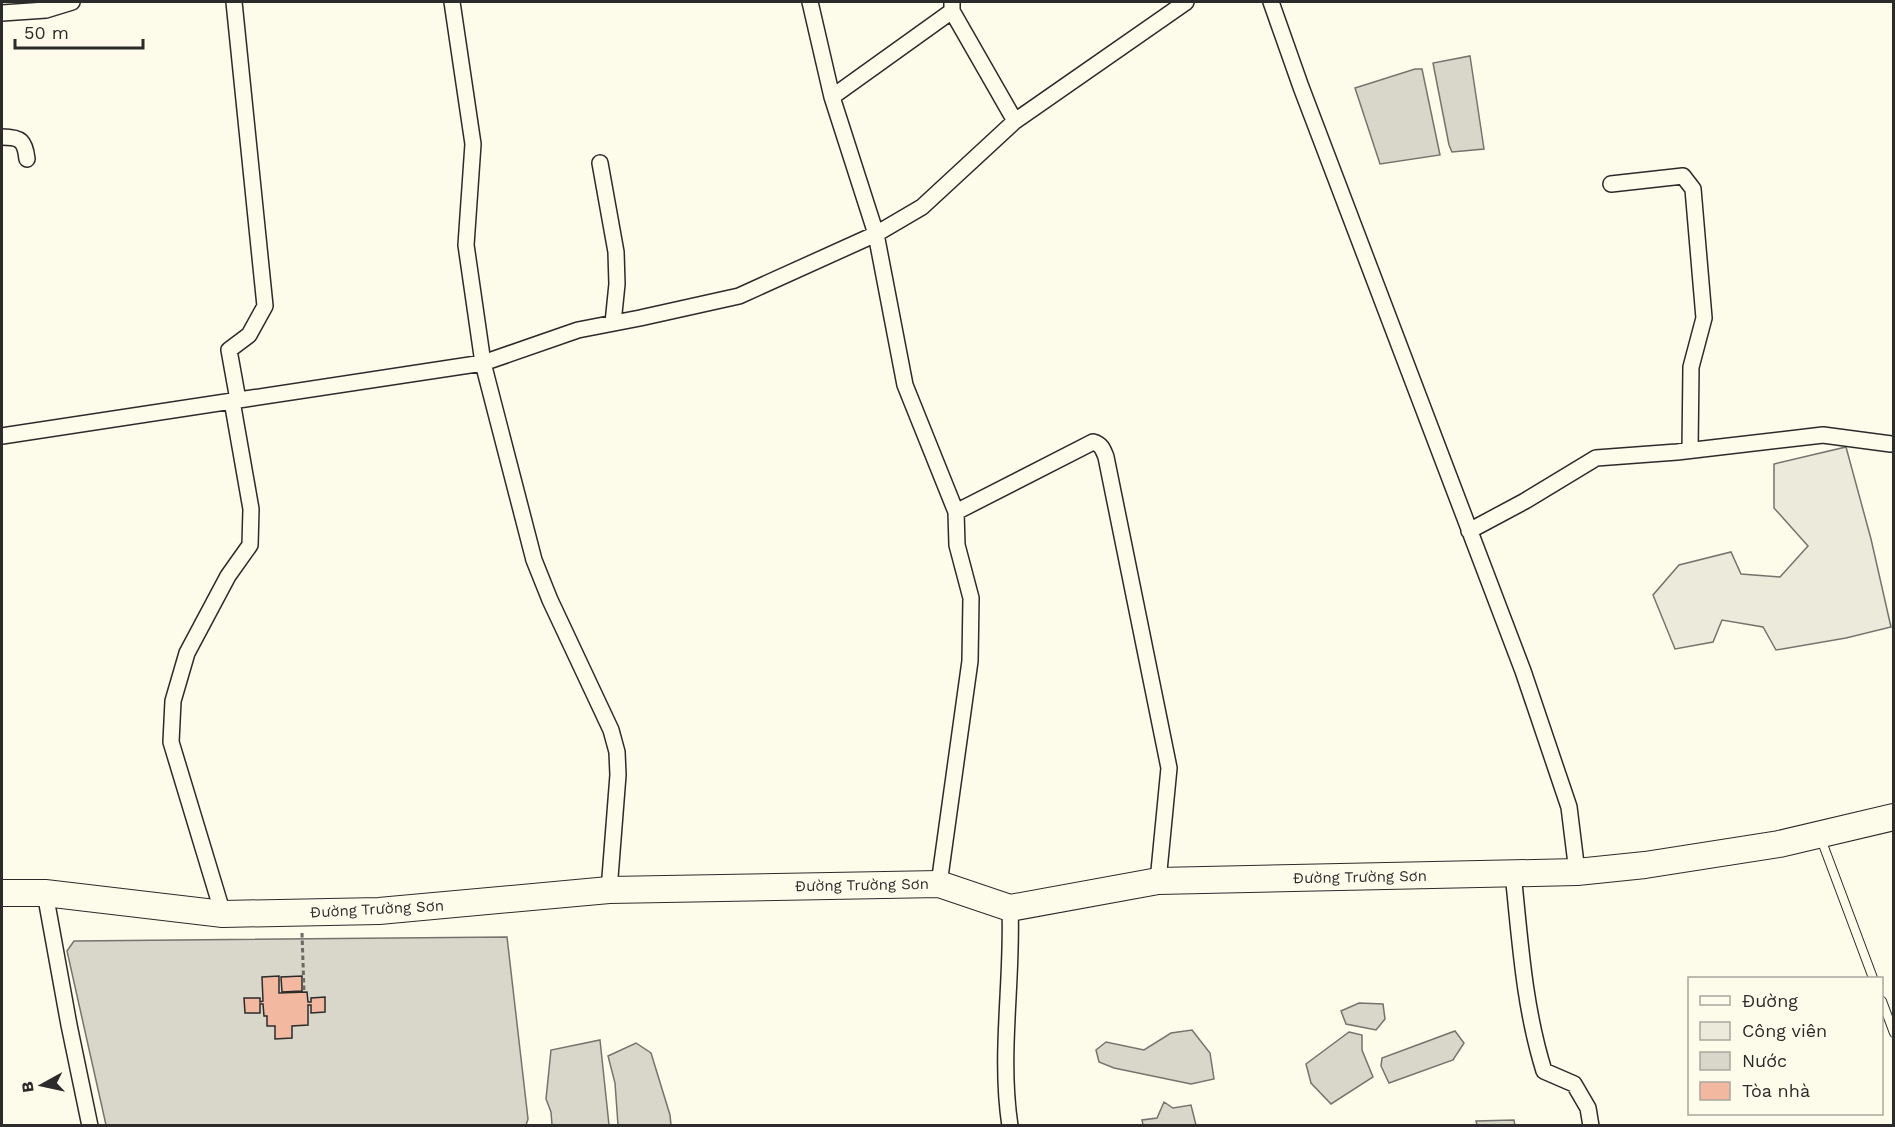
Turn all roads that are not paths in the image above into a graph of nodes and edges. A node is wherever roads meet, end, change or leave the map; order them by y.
1 (72, 2) edge
2 (234, 2) edge
3 (452, 2) edge
4 (810, 2) edge
5 (1186, 2) edge
6 (1271, 2) edge
7 (952, 6) edge
8 (2, 13) edge
9 (832, 97) junction
10 (1016, 122) junction
11 (2, 137) edge
12 (27, 159) dead end
13 (600, 163) dead end
14 (1611, 184) dead end
15 (876, 234) junction
16 (613, 323) junction
17 (483, 363) junction
18 (235, 401) junction
19 (2, 436) edge
20 (1891, 444) dead end
21 (1690, 450) junction
22 (956, 512) junction
23 (1470, 531) junction
24 (1893, 817) edge
25 (1820, 834) junction
26 (1577, 872) junction
27 (1513, 873) junction
28 (1158, 881) junction
29 (939, 884) junction
30 (609, 890) junction
31 (2, 893) edge
32 (45, 893) junction
33 (1010, 908) junction
34 (224, 914) junction
35 (1873, 977) edge
36 (1883, 1006) edge
37 (1893, 1033) edge
38 (90, 1125) edge
39 (1010, 1125) edge
40 (1591, 1125) edge

1 - 8 street
2 - 18 street
3 - 17 street
4 - 9 street
5 - 10 street
6 - 23 street
7 - 9 street
7 - 10 street
9 - 15 street
10 - 15 street
11 - 12 street
13 - 16 street
14 - 21 street
15 - 16 street
15 - 22 street
16 - 17 street
17 - 18 street
17 - 30 street
18 - 19 street
18 - 34 street
20 - 21 street
21 - 23 street
22 - 28 street
22 - 29 street
23 - 26 street
24 - 25 highway, Đường Trường Sơn
25 - 26 highway, Đường Trường Sơn
25 - 35 lane
26 - 27 highway, Đường Trường Sơn
27 - 28 highway, Đường Trường Sơn
27 - 40 street
28 - 33 highway, Đường Trường Sơn
29 - 30 highway, Đường Trường Sơn
29 - 33 highway, Đường Trường Sơn
30 - 34 highway, Đường Trường Sơn
31 - 32 highway, Đường Trường Sơn
32 - 34 highway, Đường Trường Sơn
32 - 38 street
33 - 39 street
36 - 37 lane

